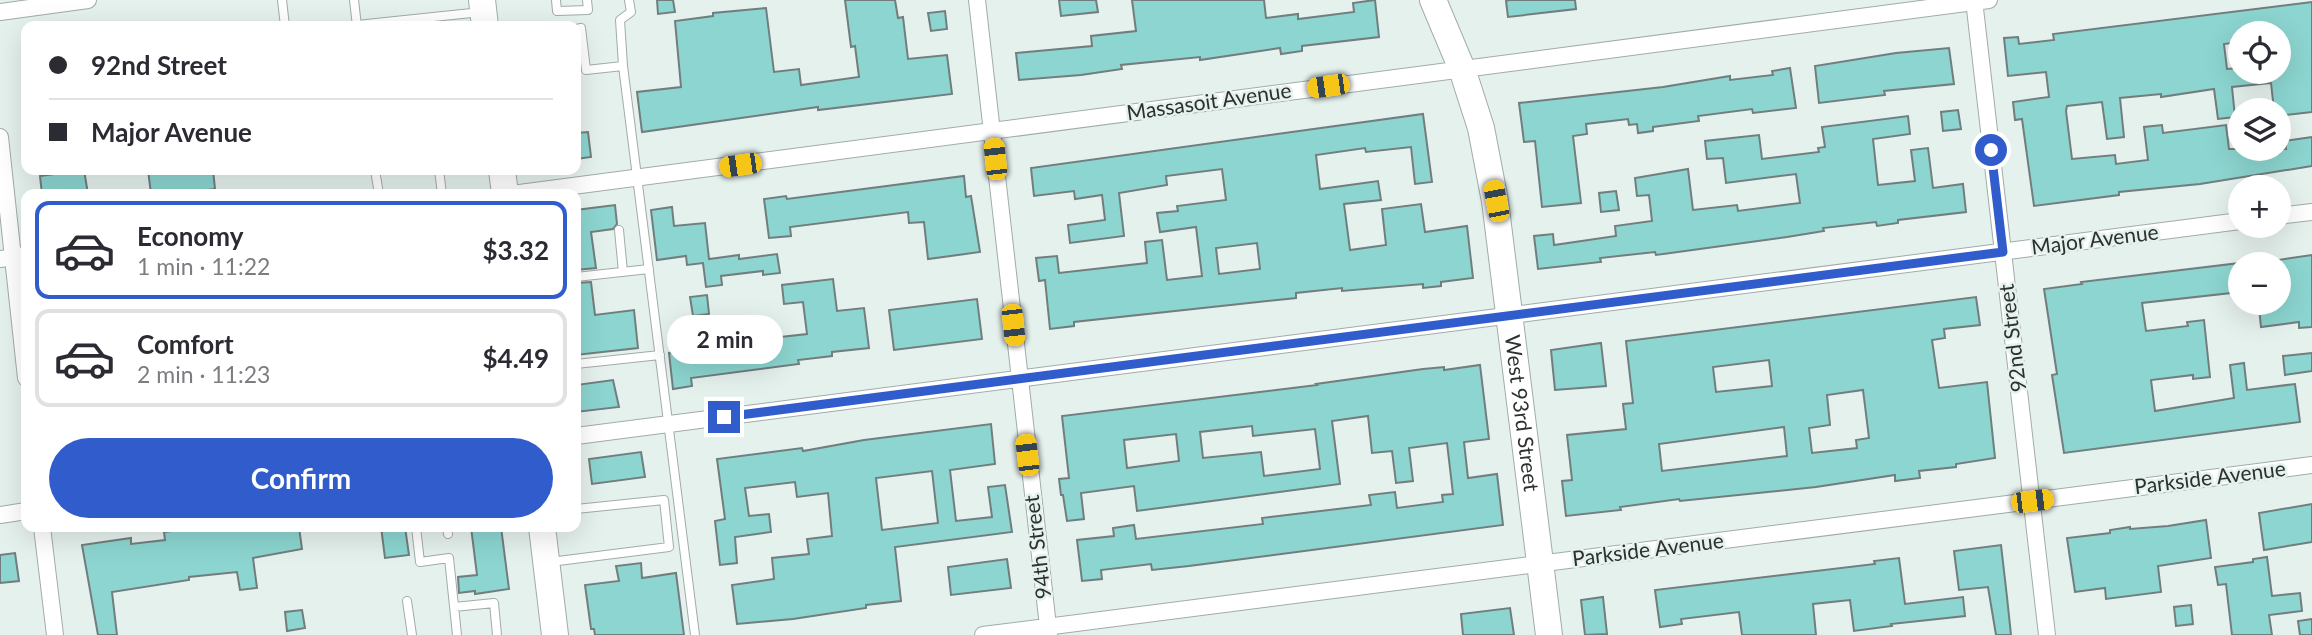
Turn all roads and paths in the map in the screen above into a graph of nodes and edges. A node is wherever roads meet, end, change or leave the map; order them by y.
1 (88, 0) edge
2 (282, 0) edge
3 (354, 0) edge
4 (556, 0) edge
5 (587, 0) edge
6 (629, 0) edge
7 (977, 0) edge
8 (1433, 0) edge
9 (1979, 1) edge
10 (0, 12) edge
11 (484, 13) edge
12 (284, 21) edge
13 (356, 21) edge
14 (406, 21) edge
15 (581, 28) edge
16 (623, 66) junction
17 (1462, 69) junction
18 (992, 131) junction
19 (0, 137) edge
20 (638, 179) junction
21 (554, 189) edge
22 (2312, 212) edge
23 (2291, 214) edge
24 (2228, 223) edge
25 (619, 230) dead end
26 (2003, 252) junction
27 (13, 257) edge
28 (649, 269) junction
29 (624, 272) junction
30 (581, 276) edge
31 (1511, 316) junction
32 (21, 331) edge
33 (660, 355) junction
34 (581, 363) edge
35 (1018, 380) junction
36 (669, 424) junction
37 (581, 435) edge
38 (2312, 465) edge
39 (2032, 501) junction
40 (581, 508) edge
41 (21, 512) edge
42 (0, 515) edge
43 (43, 532) edge
44 (417, 532) edge
45 (543, 532) edge
46 (547, 562) junction
47 (1541, 563) junction
48 (407, 601) dead end
49 (454, 607) junction
50 (1048, 631) edge
51 (55, 635) edge
52 (412, 635) edge
53 (457, 635) edge
54 (497, 635) edge
55 (555, 635) edge
56 (695, 635) edge
57 (983, 635) edge
58 (1549, 635) edge
59 (2047, 635) edge

1 - 10 street
2 - 12 lane
3 - 13 lane
4 - 5 lane
6 - 16 lane
7 - 18 street, 94th Street
8 - 17 main road, West 93rd Street
9 - 17 street, Massasoit Avenue
9 - 26 street, 92nd Street
11 - 14 lane
15 - 16 lane
16 - 20 lane
17 - 18 street, Massasoit Avenue
17 - 31 main road, West 93rd Street
18 - 20 street, Massasoit Avenue
18 - 35 street, 94th Street
19 - 27 street
20 - 21 street, Massasoit Avenue
20 - 28 lane
22 - 23 street
24 - 26 street, Major Avenue
25 - 29 lane
26 - 31 street, Major Avenue
26 - 39 street, 92nd Street
27 - 32 street
28 - 29 lane
28 - 33 lane
29 - 30 lane
31 - 35 street, Major Avenue
31 - 47 main road, West 93rd Street
33 - 34 lane
33 - 36 lane
35 - 36 street, Major Avenue
35 - 50 street, 94th Street
36 - 37 street, Major Avenue
36 - 56 lane
38 - 39 street, Parkside Avenue
39 - 47 street, Parkside Avenue
39 - 59 street, 92nd Street
40 - 46 lane
41 - 42 street
43 - 51 street
44 - 49 lane
45 - 46 main road
46 - 55 main road
47 - 50 street, Parkside Avenue
47 - 58 main road, West 93rd Street
48 - 52 lane
49 - 53 lane
49 - 54 lane
50 - 57 street, Parkside Avenue

